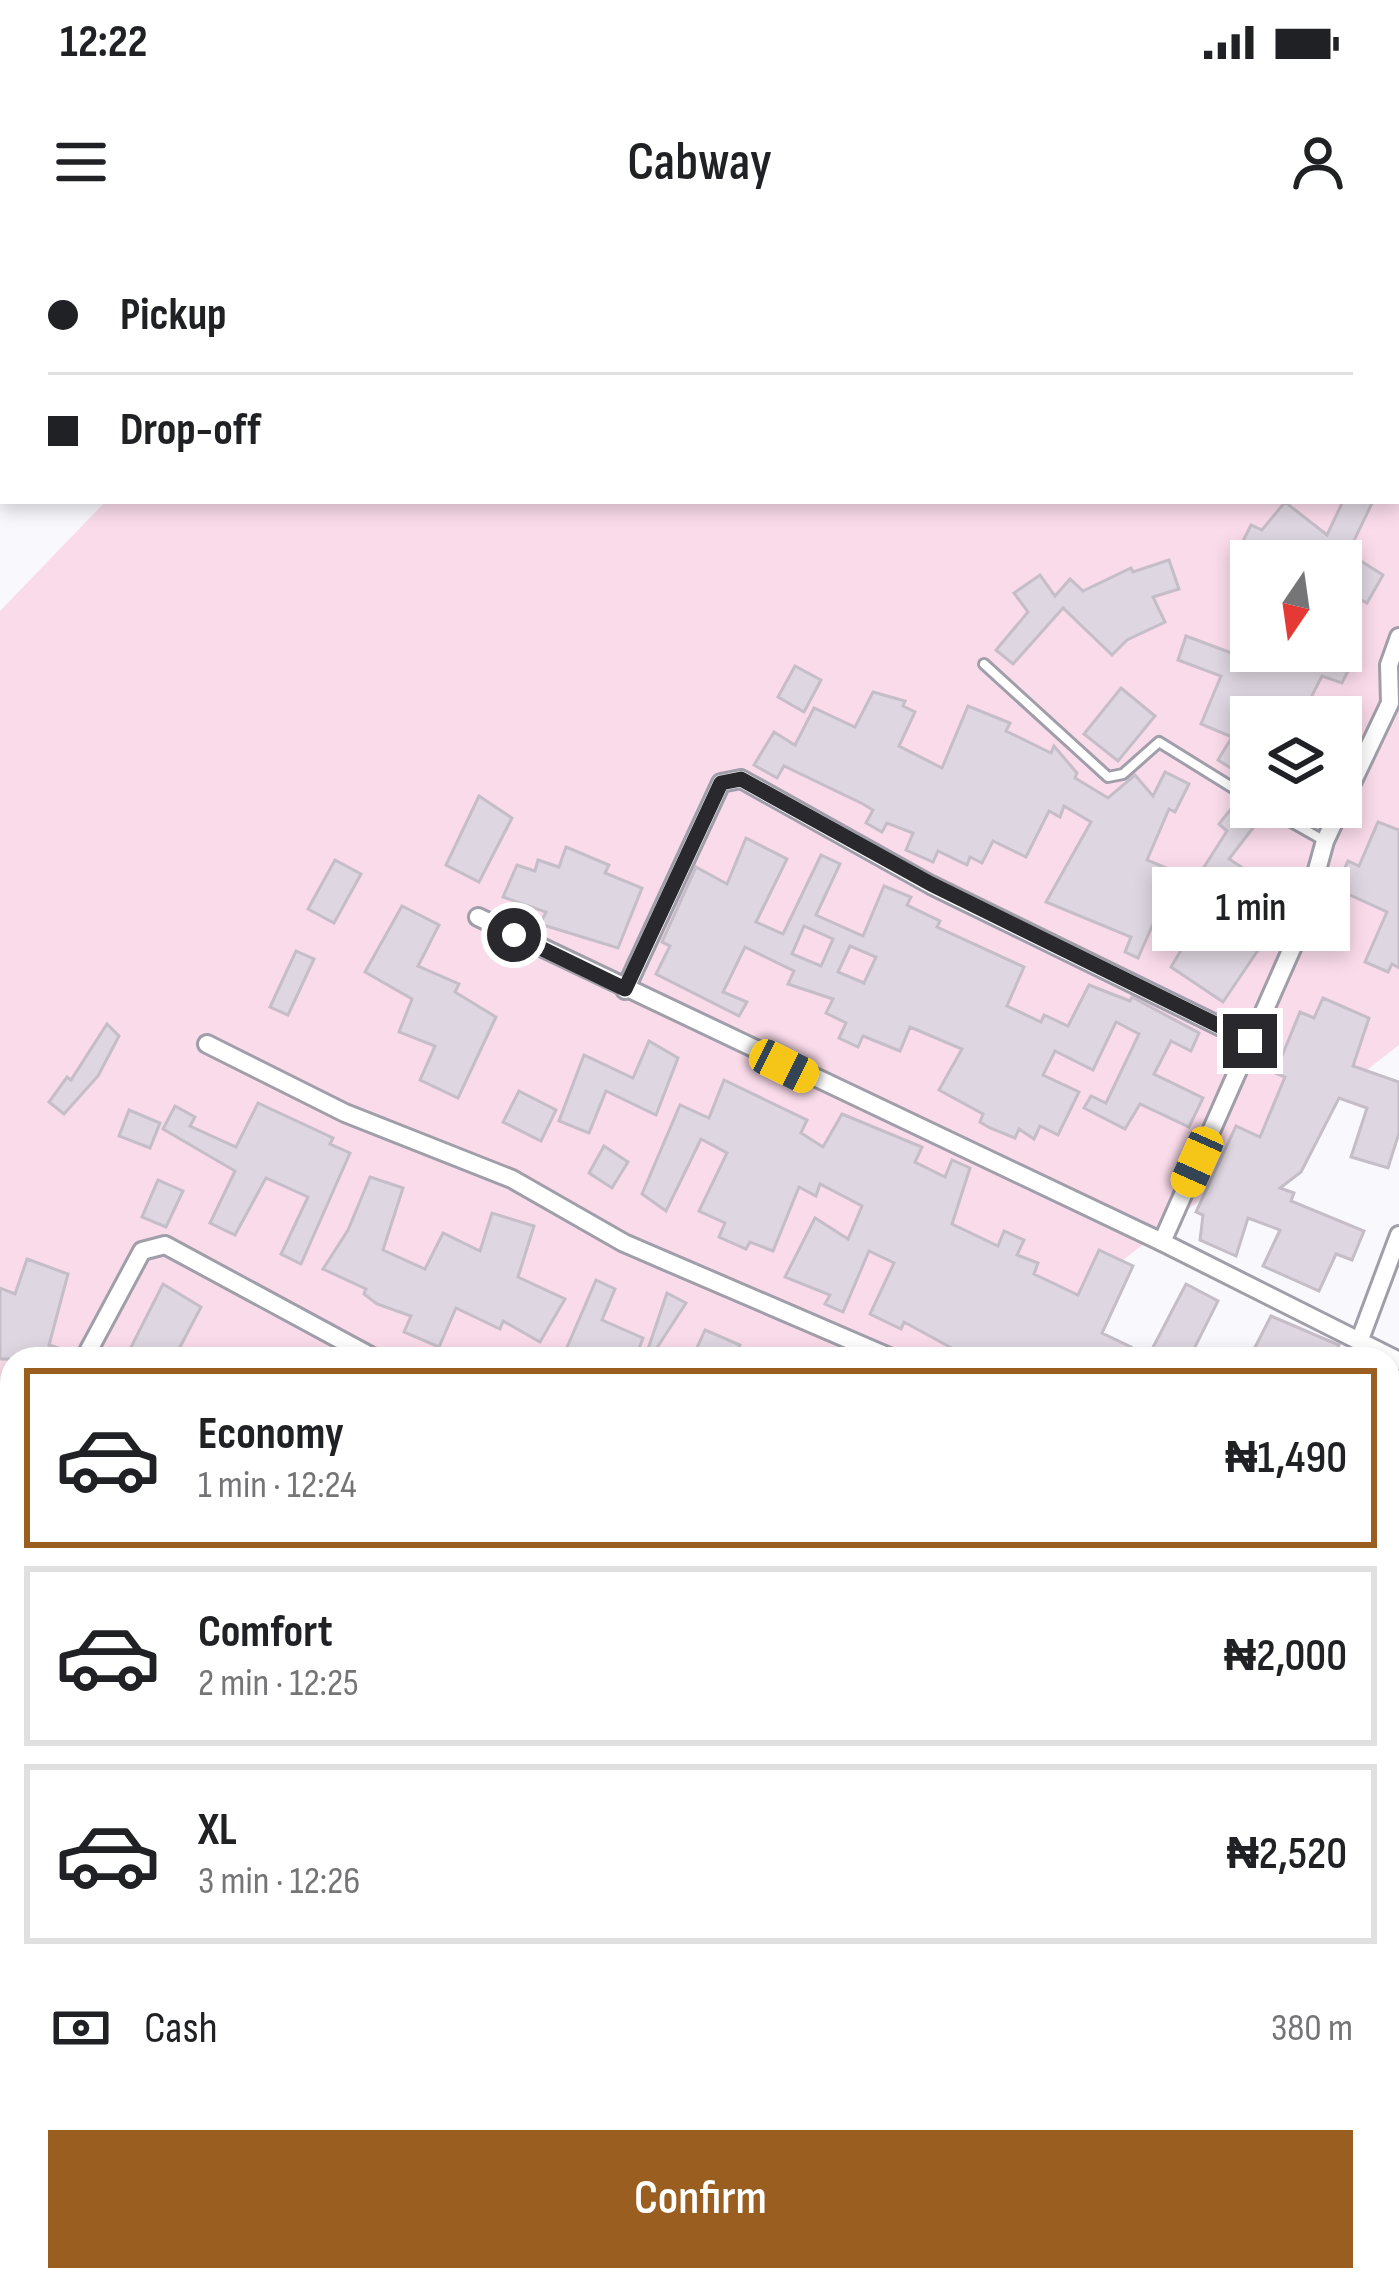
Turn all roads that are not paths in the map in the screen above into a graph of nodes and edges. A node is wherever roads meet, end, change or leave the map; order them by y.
1 (1399, 637) edge
2 (984, 664) dead end
3 (1395, 704) edge
4 (1362, 767) edge
5 (1230, 786) edge
6 (1302, 828) edge
7 (1331, 828) edge
8 (1325, 841) junction
9 (478, 917) dead end
10 (625, 989) junction
11 (1250, 1041) junction
12 (207, 1045) dead end
13 (1399, 1235) edge
14 (1162, 1242) junction
15 (1359, 1342) junction
16 (90, 1347) edge
17 (354, 1347) edge
18 (866, 1347) edge
19 (1369, 1347) edge

1 - 3 street
2 - 5 lane
3 - 4 street
6 - 8 lane
7 - 8 street
8 - 11 street
9 - 10 street
10 - 11 street
10 - 14 street
11 - 14 street
12 - 18 street
13 - 15 street
14 - 15 street
15 - 19 street
16 - 17 street

